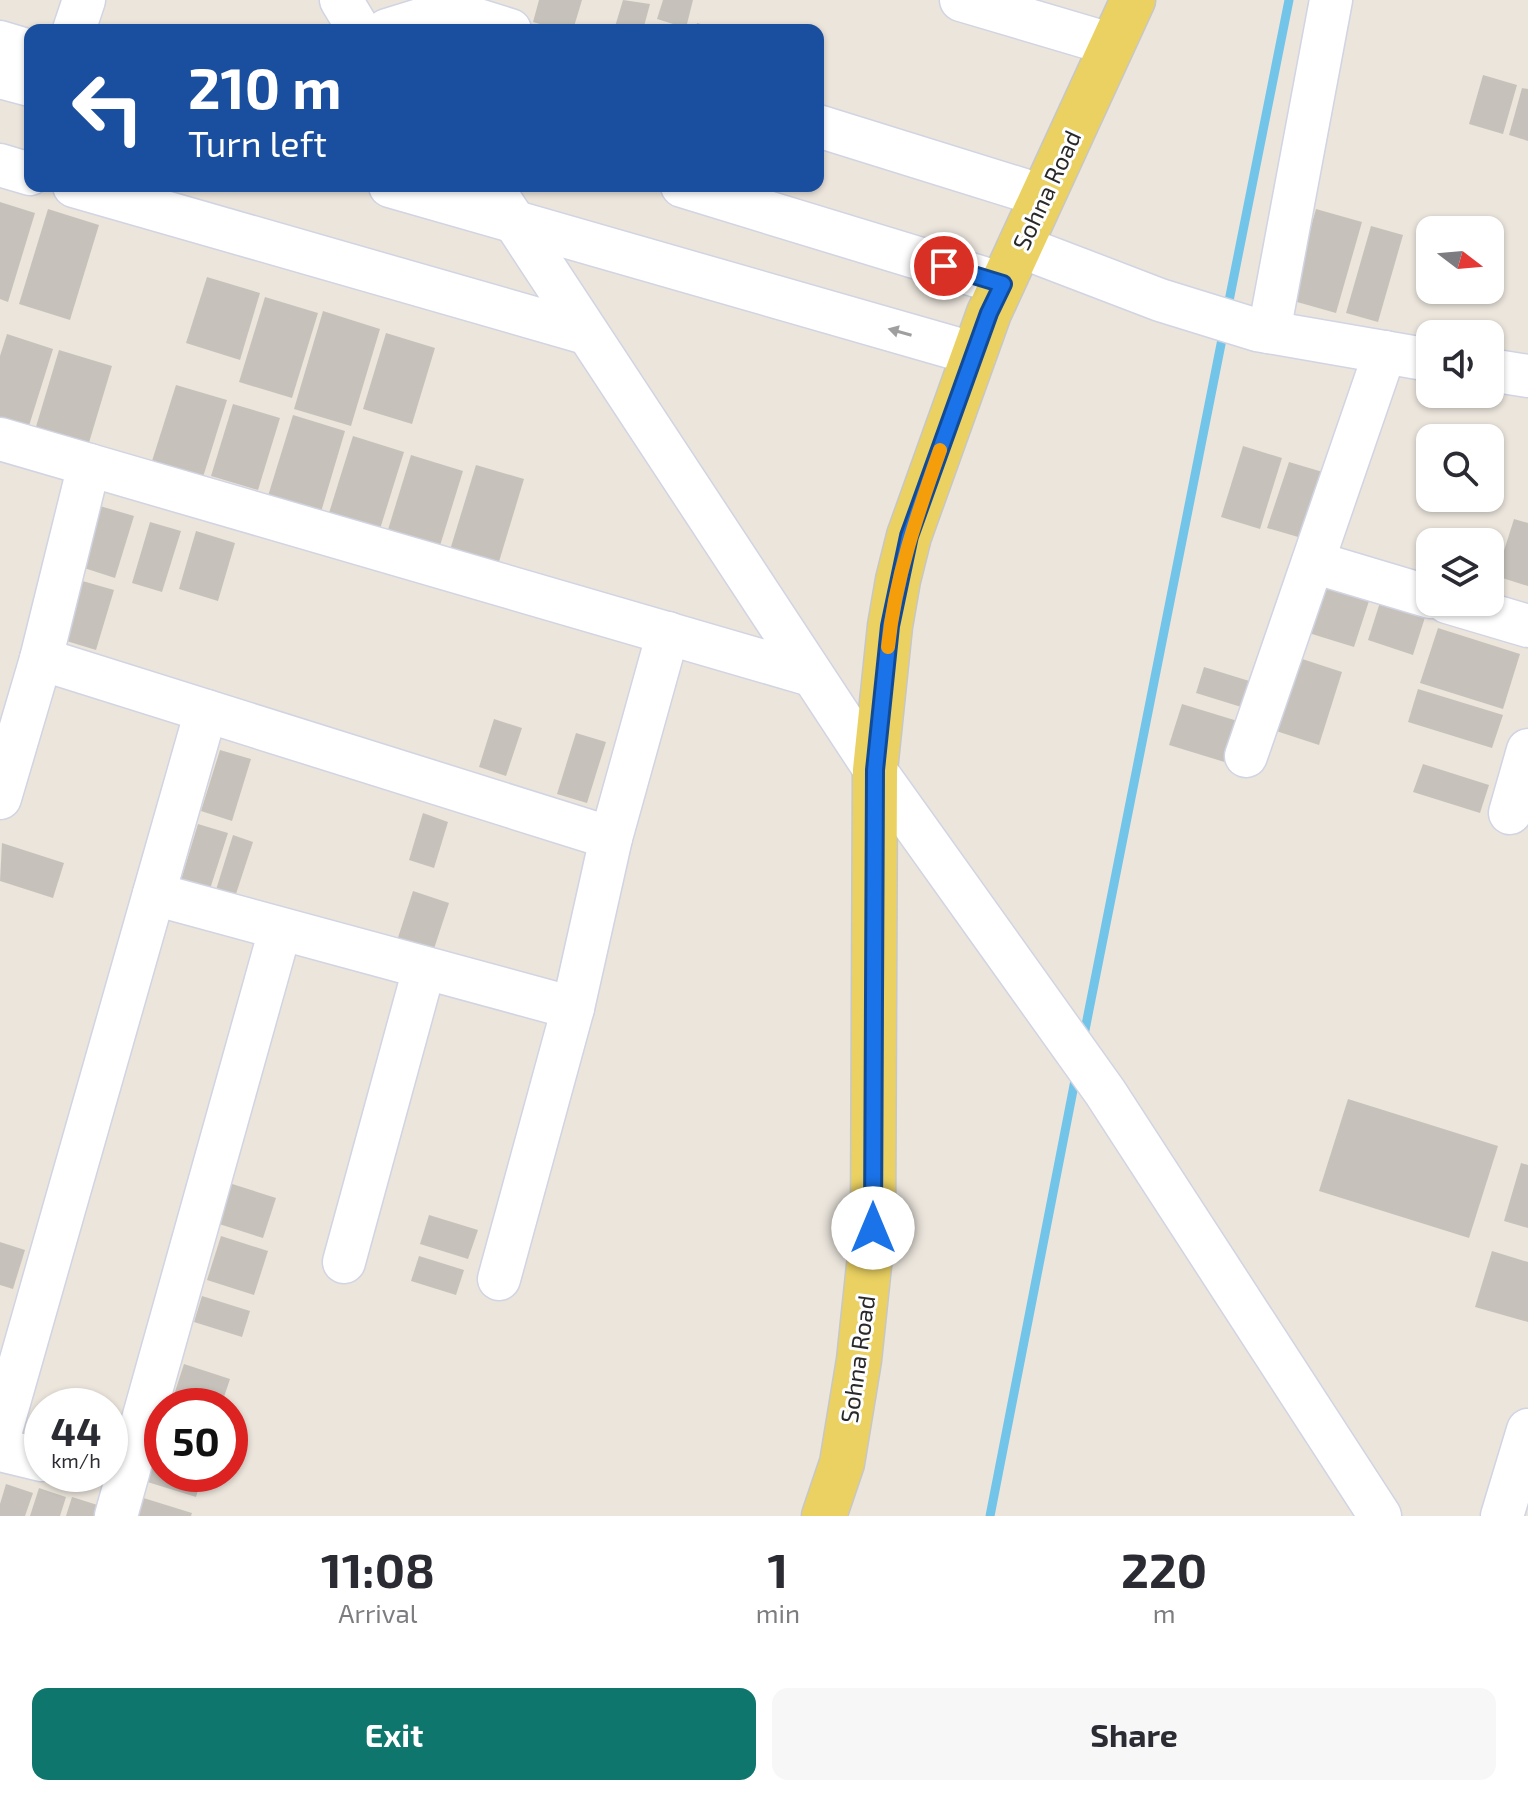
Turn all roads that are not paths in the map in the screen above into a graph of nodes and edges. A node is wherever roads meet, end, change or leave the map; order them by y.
1 (84, 0) edge
2 (341, 0) edge
3 (965, 0) edge
4 (1133, 0) edge
5 (1331, 0) edge
6 (76, 24) edge
7 (355, 24) edge
8 (407, 24) edge
9 (491, 24) edge
10 (0, 42) edge
11 (1113, 45) junction
12 (24, 49) edge
13 (0, 77) edge
14 (24, 83) edge
15 (824, 128) edge
16 (0, 165) edge
17 (24, 172) edge
18 (95, 192) edge
19 (447, 192) edge
20 (707, 192) edge
21 (1043, 196) junction
22 (494, 197) edge
23 (1011, 265) junction
24 (1263, 331) junction
25 (586, 333) junction
26 (980, 340) junction
27 (1385, 352) junction
28 (1416, 358) edge
29 (1504, 372) edge
30 (1528, 376) edge
31 (0, 439) edge
32 (89, 465) junction
33 (1313, 562) junction
34 (1416, 593) edge
35 (1494, 616) edge
36 (1528, 626) edge
37 (668, 633) junction
38 (41, 659) junction
39 (811, 675) junction
40 (206, 711) junction
41 (1528, 750) edge
42 (1246, 756) dead end
43 (875, 770) junction
44 (0, 798) edge
45 (1510, 813) dead end
46 (611, 838) junction
47 (154, 894) junction
48 (280, 930) junction
49 (424, 969) junction
50 (573, 1008) junction
51 (344, 1262) dead end
52 (499, 1279) dead end
53 (1528, 1430) edge
54 (0, 1434) edge
55 (128, 1440) edge
56 (0, 1450) edge
57 (24, 1456) edge
58 (824, 1516) edge
59 (1380, 1516) edge
60 (1502, 1516) edge

1 - 6 street
2 - 7 street
3 - 11 street
4 - 11 main road, Sohna Road
5 - 24 street
8 - 9 street
10 - 12 street
11 - 21 main road, Sohna Road
13 - 14 street
15 - 21 street
16 - 17 street
18 - 25 street
19 - 22 street
20 - 23 street
21 - 23 main road, Sohna Road
22 - 25 street
22 - 26 street
23 - 24 street
23 - 26 main road, Sohna Road
24 - 27 street
25 - 39 street
26 - 43 main road, Sohna Road
27 - 28 street
27 - 33 street
29 - 30 street
31 - 32 street
32 - 37 street
32 - 38 street
33 - 34 street
33 - 42 street
35 - 36 street
37 - 39 street
37 - 46 street
38 - 40 street
38 - 44 street
39 - 43 street
40 - 46 street
40 - 47 street
41 - 45 street
43 - 58 main road, Sohna Road
43 - 59 street
46 - 50 street
47 - 48 street
47 - 54 street
48 - 49 street
48 - 55 street
49 - 50 street
49 - 51 street
50 - 52 street
53 - 60 street
56 - 57 street

